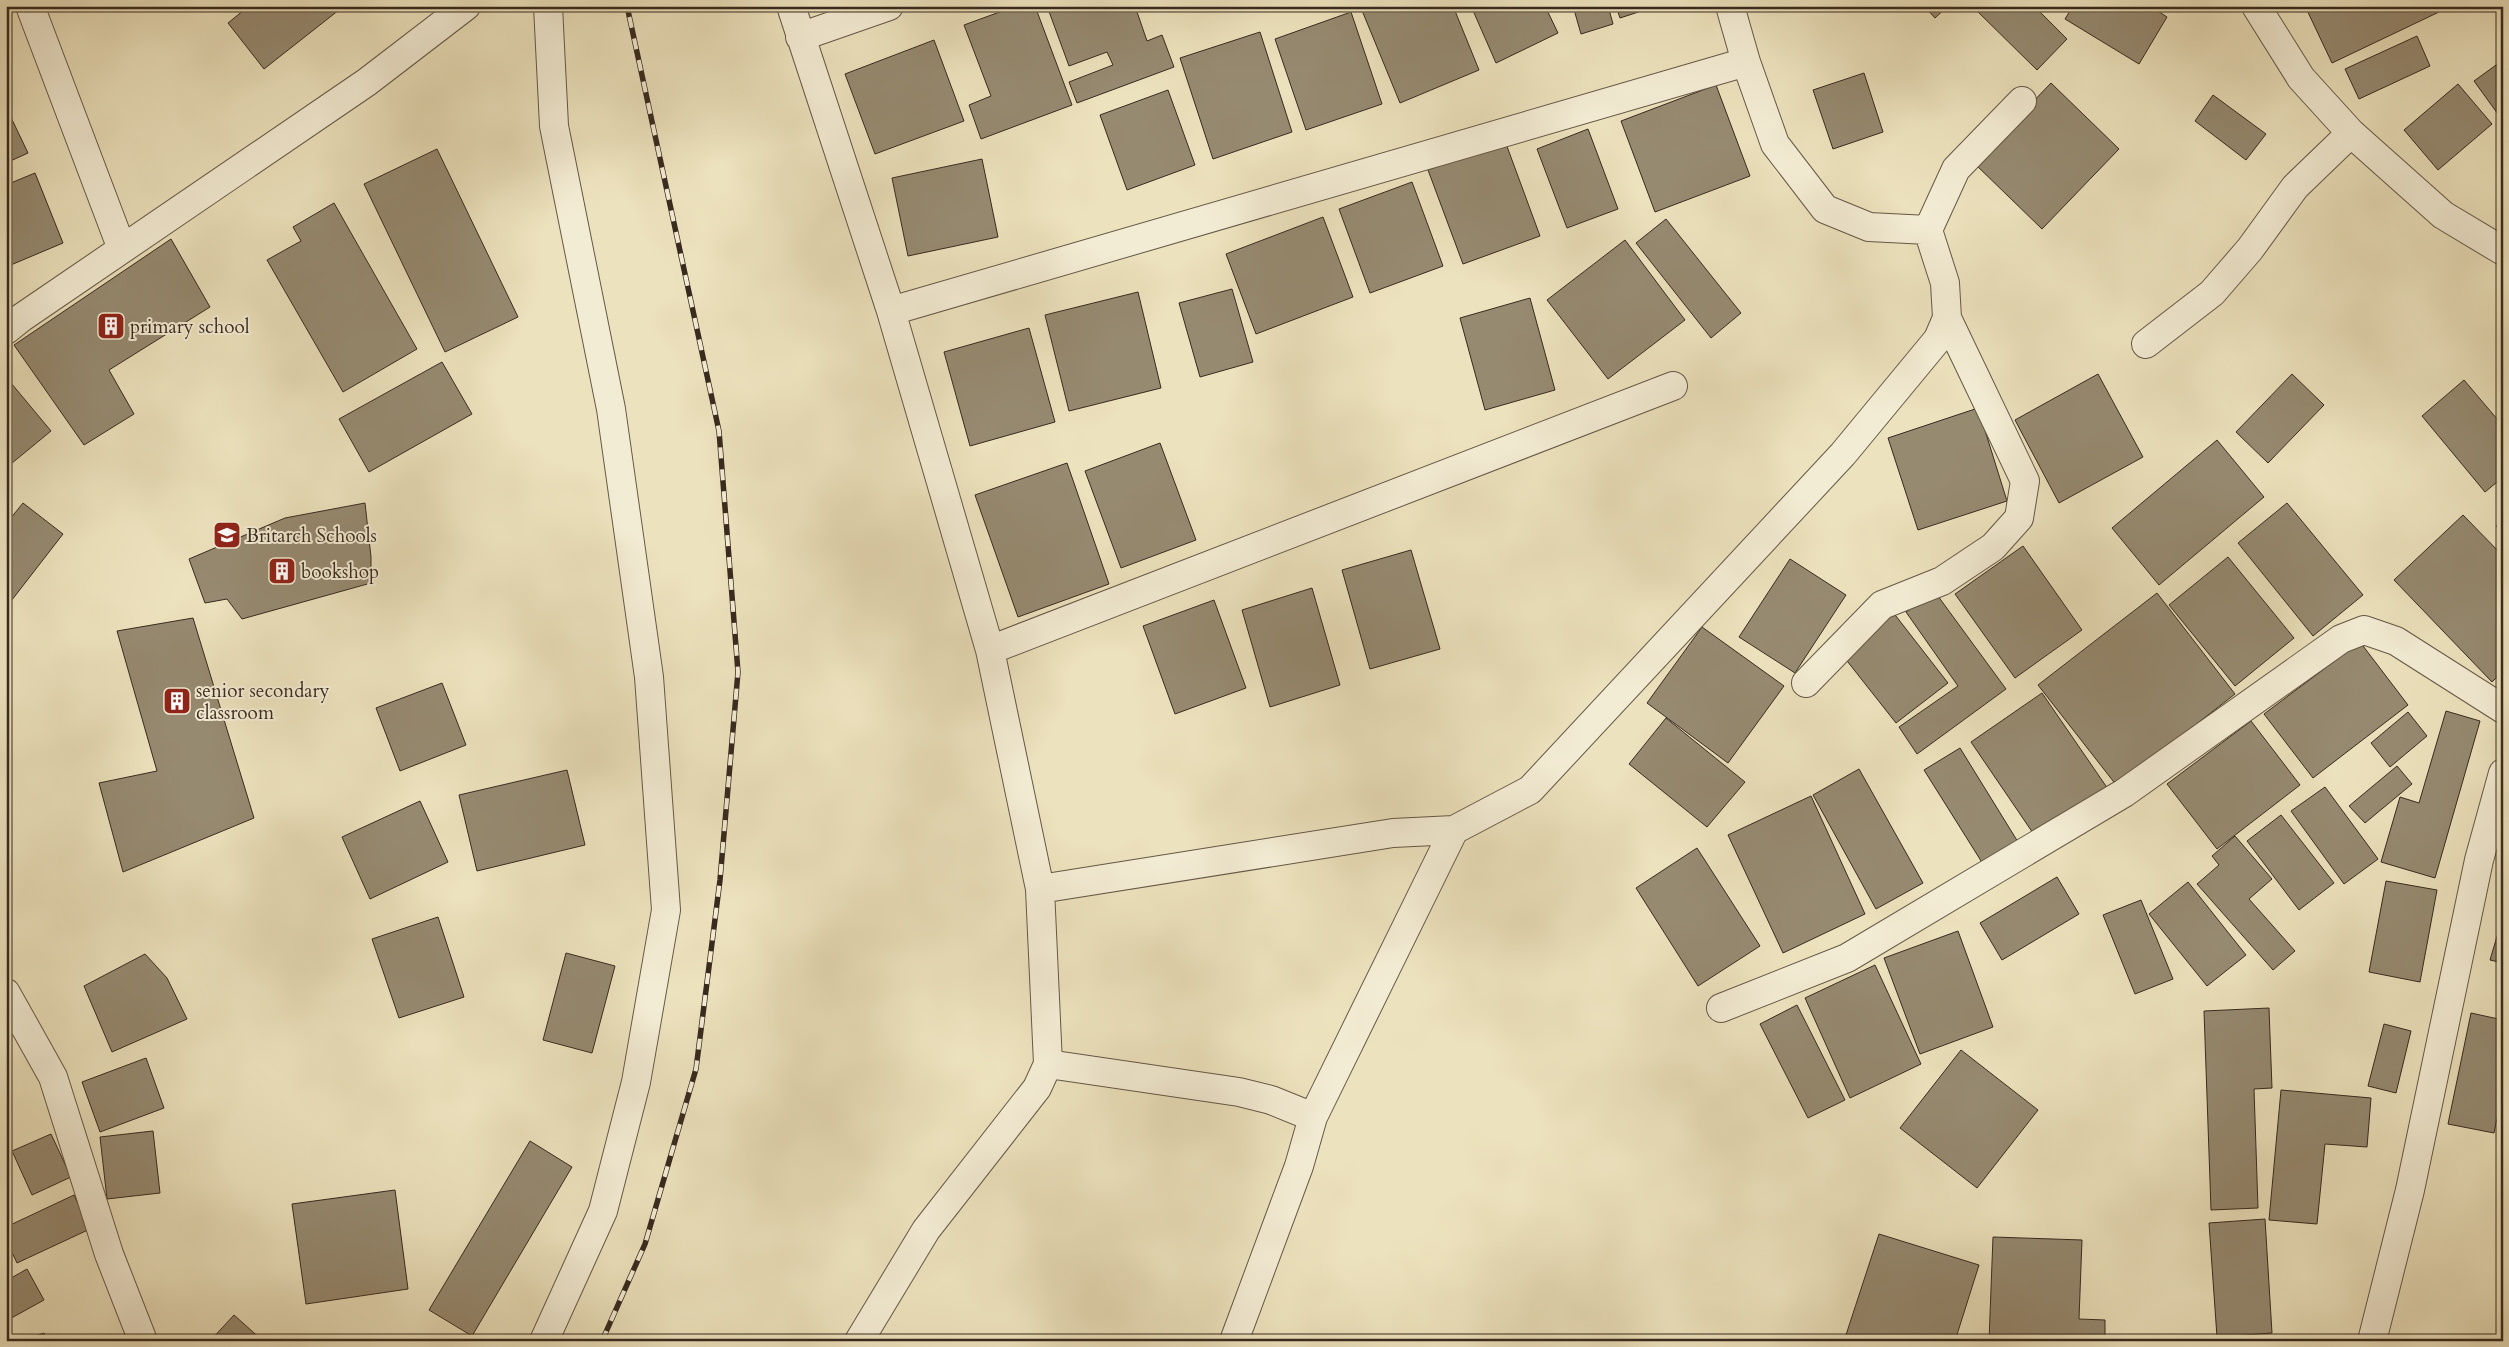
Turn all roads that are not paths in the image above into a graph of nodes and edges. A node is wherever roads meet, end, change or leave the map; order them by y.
1 (30, 6) edge
2 (466, 6) edge
3 (548, 6) edge
4 (790, 6) edge
5 (889, 6) edge
6 (1730, 6) edge
7 (2256, 6) edge
8 (800, 37) junction
9 (1746, 62) junction
10 (2022, 101) dead end
11 (2351, 133) junction
12 (1928, 230) junction
13 (122, 249) junction
14 (2503, 252) edge
15 (891, 311) junction
16 (1947, 318) junction
17 (6, 330) edge
18 (2146, 344) dead end
19 (1673, 386) dead end
20 (990, 650) junction
21 (1806, 683) dead end
22 (2503, 709) edge
23 (2503, 773) edge
24 (1454, 830) junction
25 (1040, 889) junction
26 (6, 993) edge
27 (1721, 1008) dead end
28 (1048, 1064) junction
29 (1313, 1117) junction
30 (143, 1341) edge
31 (544, 1341) edge
32 (859, 1341) edge
33 (1234, 1341) edge
34 (2372, 1341) edge

1 - 13 street
2 - 13 street
3 - 31 street
4 - 8 street
5 - 8 street
6 - 9 street
7 - 11 street
8 - 15 street
9 - 12 street
9 - 15 street
10 - 12 street
11 - 14 street
11 - 18 street
12 - 16 street
13 - 17 street
15 - 20 street
16 - 21 street
16 - 24 street
19 - 20 street
20 - 25 street
22 - 27 street
23 - 34 street
24 - 25 street
24 - 29 street
25 - 28 street
26 - 30 street
28 - 29 street
28 - 32 street
29 - 33 street

